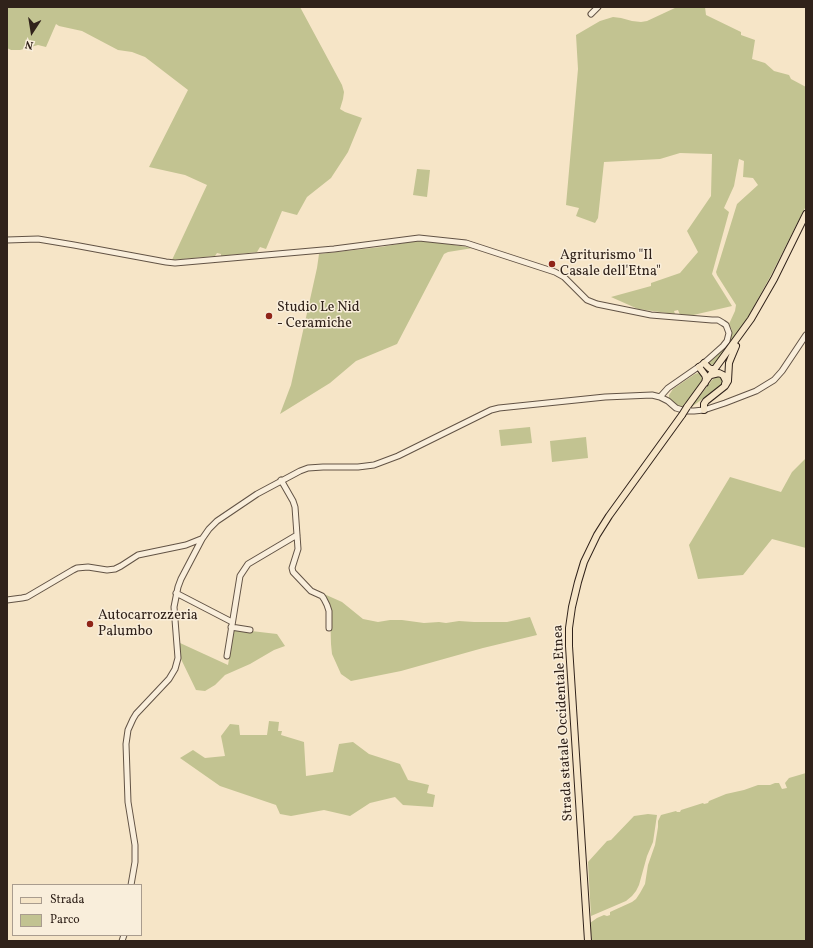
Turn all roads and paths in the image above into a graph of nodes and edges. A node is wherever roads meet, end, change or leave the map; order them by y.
1 (598, 7) edge
2 (591, 14) dead end
3 (806, 214) edge
4 (7, 240) edge
5 (741, 334) junction
6 (806, 335) edge
7 (702, 365) junction
8 (716, 369) junction
9 (711, 375) junction
10 (705, 383) junction
11 (725, 386) junction
12 (660, 397) junction
13 (704, 410) junction
14 (281, 480) junction
15 (297, 535) junction
16 (202, 539) junction
17 (176, 593) junction
18 (7, 600) edge
19 (232, 622) junction
20 (231, 628) junction
21 (329, 628) dead end
22 (250, 630) dead end
23 (227, 656) dead end
24 (131, 884) edge
25 (588, 941) edge

1 - 2 street
3 - 5 main road
4 - 7 street
5 - 8 main road
5 - 11 main road
6 - 13 street
7 - 8 main road
7 - 10 main road
7 - 12 street
8 - 9 main road
9 - 10 main road
9 - 11 main road
10 - 25 main road, Strada statale Occidentale Etnea, bridge
11 - 13 main road
12 - 13 street
12 - 14 street
14 - 15 street
14 - 16 street
15 - 19 street
15 - 21 street
16 - 17 street
16 - 18 street
17 - 19 street
17 - 24 street
19 - 20 street
20 - 22 street
20 - 23 street

